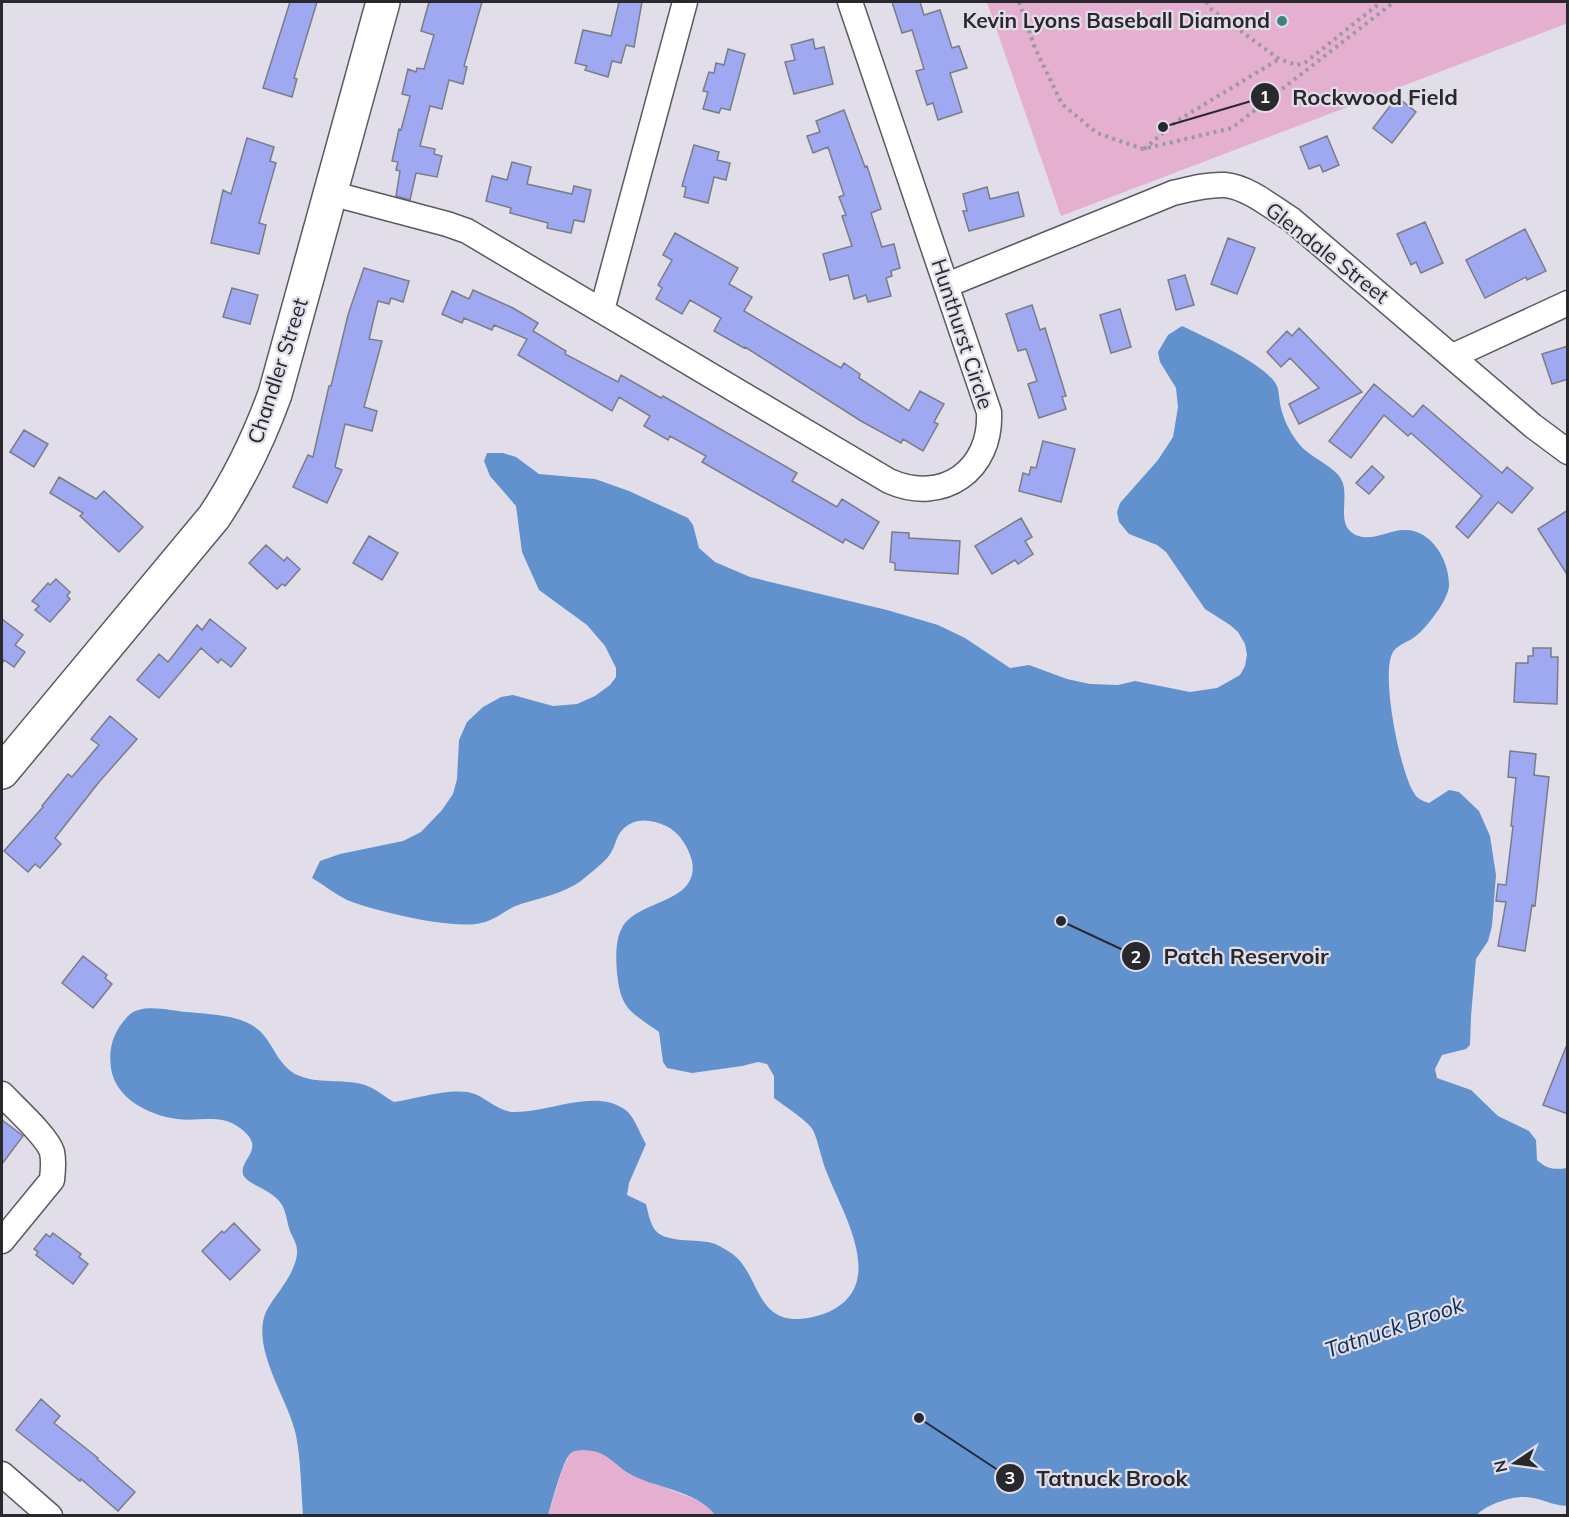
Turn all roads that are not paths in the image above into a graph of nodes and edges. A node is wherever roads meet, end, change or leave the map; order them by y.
1 (383, 2) edge
2 (685, 2) edge
3 (850, 2) edge
4 (330, 193) junction
5 (947, 285) junction
6 (1568, 303) edge
7 (602, 310) junction
8 (1453, 356) junction
9 (1568, 452) edge
10 (2, 772) edge
11 (2, 1094) edge
12 (2, 1242) edge
13 (2, 1474) edge
14 (50, 1515) edge

1 - 4 main road, Chandler Street
2 - 7 street
3 - 5 street, Hunthurst Circle
4 - 7 street, Hunthurst Circle
4 - 10 main road, Chandler Street
5 - 7 street, Hunthurst Circle
5 - 8 street, Glendale Street
6 - 8 street
8 - 9 street, Glendale Street
11 - 12 street
13 - 14 street

